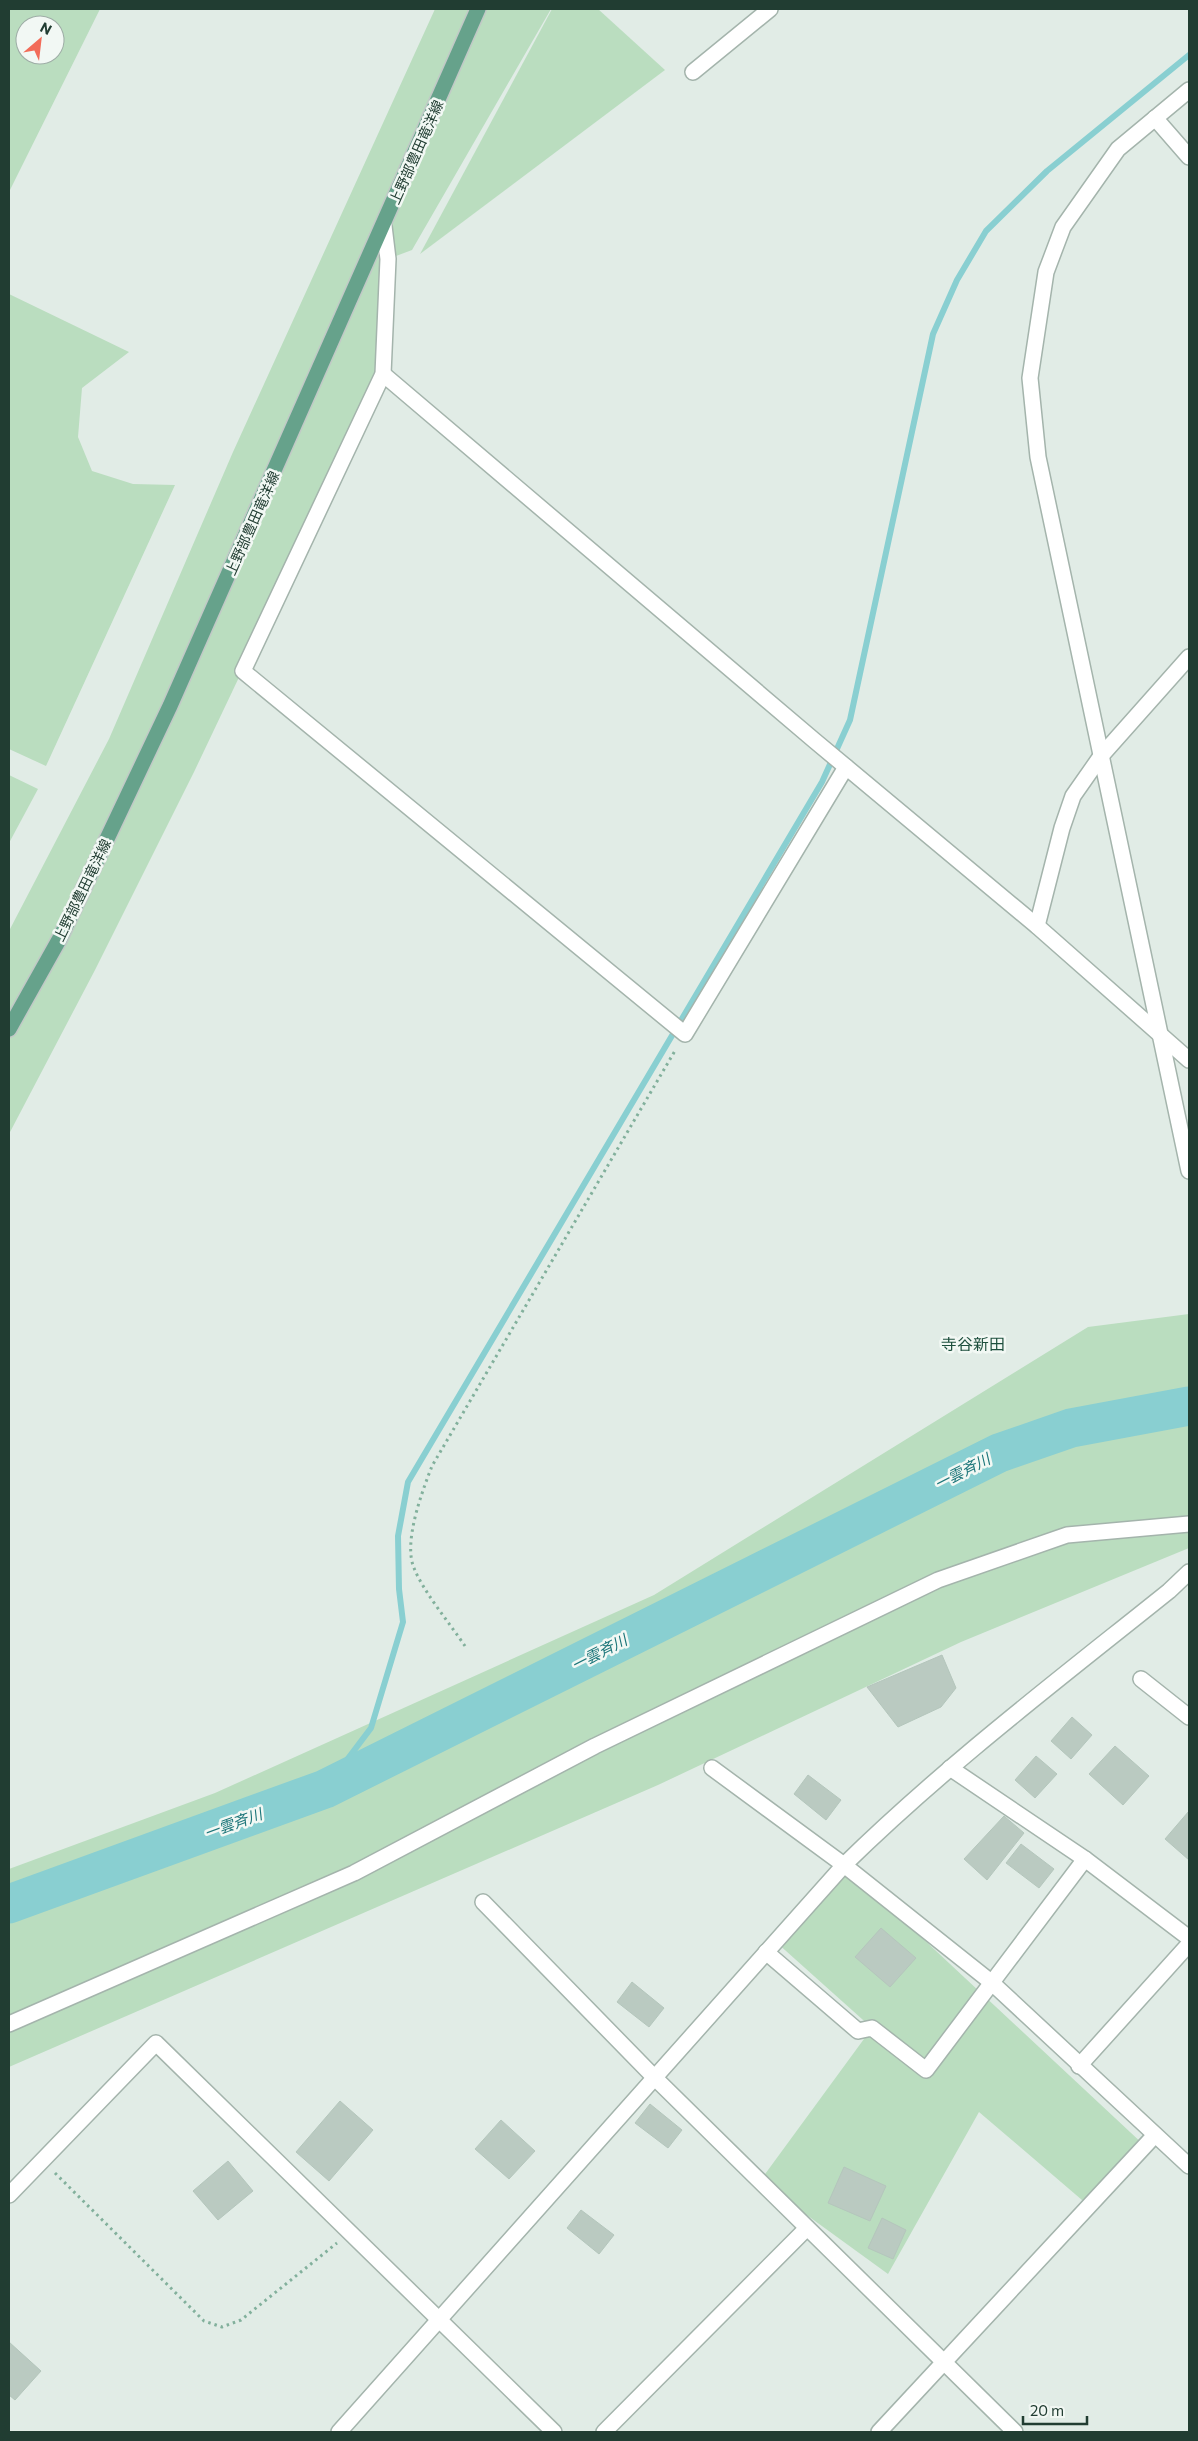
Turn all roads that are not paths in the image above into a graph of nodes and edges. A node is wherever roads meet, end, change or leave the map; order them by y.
1 (478, 9) edge
2 (770, 9) edge
3 (693, 72) dead end
4 (1189, 90) edge
5 (1155, 118) junction
6 (1189, 157) edge
7 (384, 226) junction
8 (383, 374) junction
9 (1189, 656) edge
10 (1100, 756) junction
11 (846, 767) junction
12 (1037, 926) junction
13 (9, 1029) edge
14 (1160, 1034) junction
15 (1189, 1060) edge
16 (1189, 1171) edge
17 (1189, 1524) edge
18 (1189, 1572) edge
19 (1141, 1679) dead end
20 (1189, 1717) edge
21 (712, 1768) dead end
22 (950, 1768) junction
23 (1085, 1859) junction
24 (844, 1865) junction
25 (483, 1902) dead end
26 (1189, 1938) edge
27 (1189, 1944) edge
28 (766, 1952) junction
29 (991, 1982) junction
30 (9, 2024) edge
31 (1079, 2066) junction
32 (655, 2078) junction
33 (1155, 2135) junction
34 (1189, 2166) edge
35 (9, 2195) edge
36 (807, 2228) junction
37 (440, 2319) junction
38 (944, 2363) junction
39 (338, 2432) edge
40 (554, 2432) edge
41 (604, 2432) edge
42 (879, 2432) edge
43 (1015, 2432) edge

1 - 7 main road, 上野部豊田竜洋線
2 - 3 street
4 - 5 street
5 - 6 street
5 - 10 street
7 - 8 street
7 - 13 main road, 上野部豊田竜洋線
8 - 11 street
8 - 11 street
9 - 10 street
10 - 12 street
10 - 14 street
11 - 12 street
12 - 14 street
14 - 15 street
14 - 16 street
17 - 30 street
18 - 22 street
19 - 20 street
21 - 24 street
22 - 23 street
22 - 24 street
23 - 26 street
23 - 29 street
24 - 28 street
24 - 29 street
25 - 32 street
27 - 31 street
28 - 29 street
28 - 32 street
29 - 31 street
31 - 33 street
32 - 36 street
32 - 37 street
33 - 34 street
33 - 38 street
35 - 37 street
36 - 38 street
36 - 41 street
37 - 39 street
37 - 40 street
38 - 42 street
38 - 43 street

